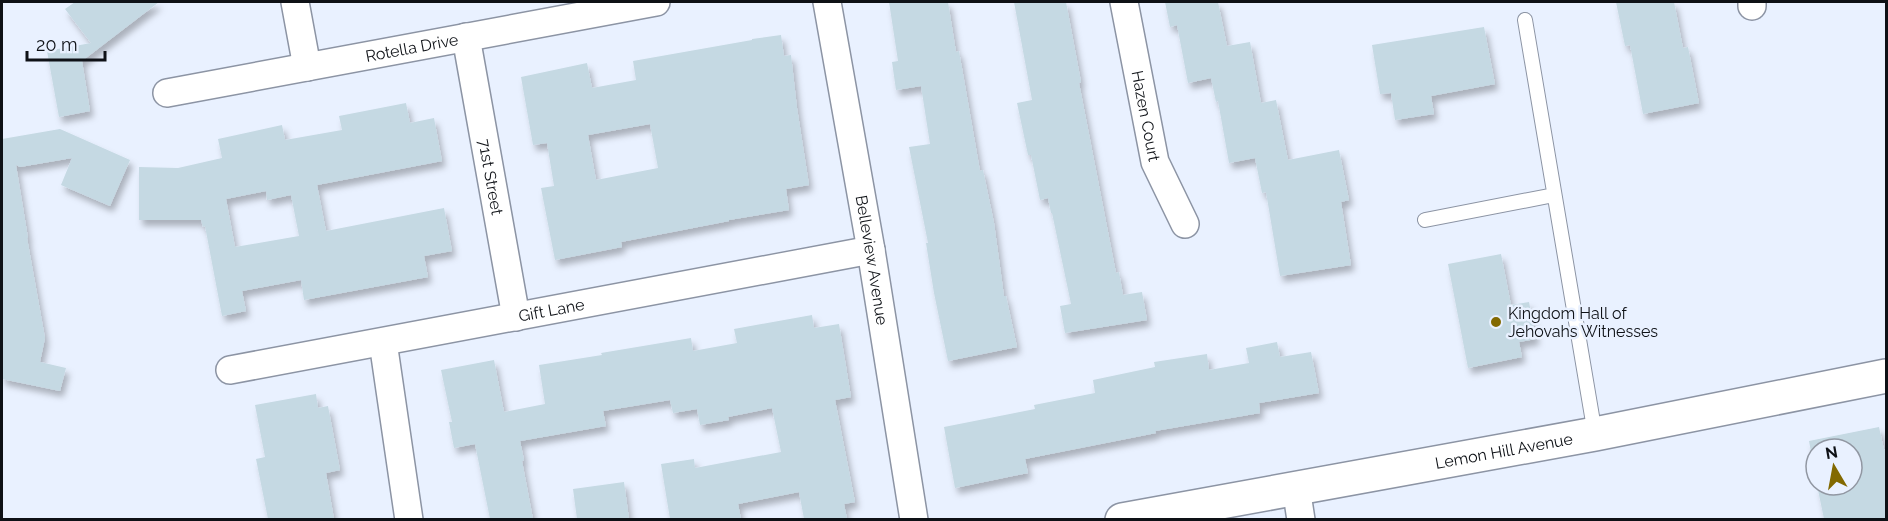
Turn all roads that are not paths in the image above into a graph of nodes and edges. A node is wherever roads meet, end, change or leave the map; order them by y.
1 (295, 2) edge
2 (656, 2) edge
3 (827, 2) edge
4 (1124, 2) edge
5 (1525, 20) dead end
6 (466, 37) junction
7 (307, 67) junction
8 (167, 93) dead end
9 (1554, 195) junction
10 (1425, 220) dead end
11 (1185, 224) dead end
12 (872, 250) junction
13 (516, 317) junction
14 (383, 342) junction
15 (230, 370) dead end
16 (1887, 376) edge
17 (1595, 434) junction
18 (1296, 487) junction
19 (409, 519) edge
20 (914, 519) edge
21 (1122, 519) edge
22 (1301, 519) edge

1 - 7 street
2 - 6 street, Rotella Drive
3 - 12 street, Belleview Avenue
4 - 11 street, Hazen Court
5 - 9 lane
6 - 7 street, Rotella Drive
6 - 13 street, 71st Street
7 - 8 street, Rotella Drive
9 - 10 lane
9 - 17 lane
12 - 13 street, Gift Lane
12 - 20 street, Belleview Avenue
13 - 14 street, Gift Lane
14 - 15 street, Gift Lane
14 - 19 street
16 - 17 street, Lemon Hill Avenue
17 - 18 street, Lemon Hill Avenue
18 - 21 street, Lemon Hill Avenue
18 - 22 street

